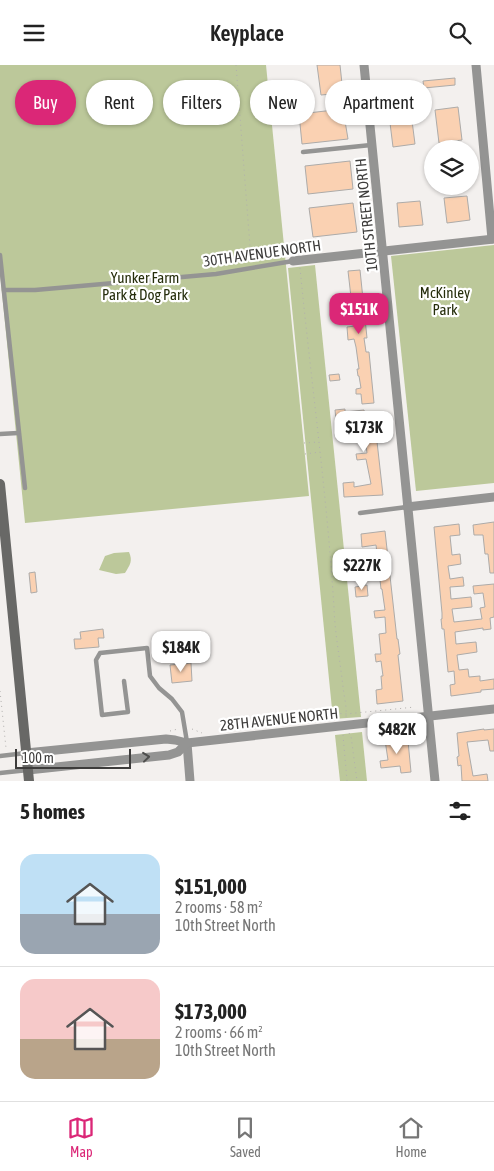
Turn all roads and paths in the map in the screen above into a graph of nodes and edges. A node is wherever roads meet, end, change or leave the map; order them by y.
1 (236, 65) edge
2 (364, 65) edge
3 (476, 65) edge
4 (373, 145) junction
5 (303, 152) dead end
6 (493, 239) edge
7 (384, 251) junction
8 (0, 255) edge
9 (293, 261) junction
10 (4, 291) junction
11 (18, 433) junction
12 (0, 434) edge
13 (320, 441) junction
14 (304, 443) dead end
15 (320, 452) junction
16 (304, 454) dead end
17 (0, 484) edge
18 (25, 488) dead end
19 (494, 497) edge
20 (407, 507) junction
21 (360, 513) dead end
22 (124, 681) dead end
23 (0, 691) edge
24 (415, 707) dead end
25 (494, 709) edge
26 (346, 714) junction
27 (428, 717) junction
28 (257, 725) dead end
29 (342, 726) junction
30 (185, 729) junction
31 (168, 732) dead end
32 (204, 734) dead end
33 (187, 743) junction
34 (26, 753) junction
35 (6, 756) junction
36 (0, 757) edge
37 (28, 770) junction
38 (0, 773) edge
39 (29, 781) edge
40 (190, 781) edge
41 (347, 781) edge
42 (356, 781) edge
43 (434, 781) edge

1 - 9 path
2 - 4 street, 10TH STREET NORTH
3 - 6 street
4 - 5 lane
4 - 7 street, 10TH STREET NORTH
6 - 7 street, 30TH AVENUE NORTH
7 - 9 street, 30TH AVENUE NORTH
7 - 20 street, 10TH STREET NORTH
8 - 10 lane
9 - 10 lane, 30TH AVENUE NORTH
9 - 13 path
10 - 11 lane
11 - 12 lane
11 - 18 lane
13 - 14 path
13 - 15 path
15 - 16 path
15 - 26 path
17 - 34 main road
19 - 20 street
20 - 21 lane
20 - 27 street, 10TH STREET NORTH
22 - 30 lane
23 - 35 path
24 - 26 path
25 - 27 street, 28TH AVENUE NORTH
26 - 28 path
26 - 29 path
27 - 29 street, 28TH AVENUE NORTH
27 - 43 street, 10TH STREET NORTH
29 - 33 street, 28TH AVENUE NORTH
29 - 41 path
29 - 42 path
30 - 31 path
30 - 32 path
30 - 33 lane
33 - 34 street, 28TH AVENUE NORTH
37 -> 33 street, 28TH AVENUE NORTH
33 - 40 street
34 - 35 lane, 28TH AVENUE NORTH
34 - 37 main road
35 - 36 lane, 28TH AVENUE NORTH
37 - 38 lane, 28TH AVENUE NORTH
37 - 39 main road

